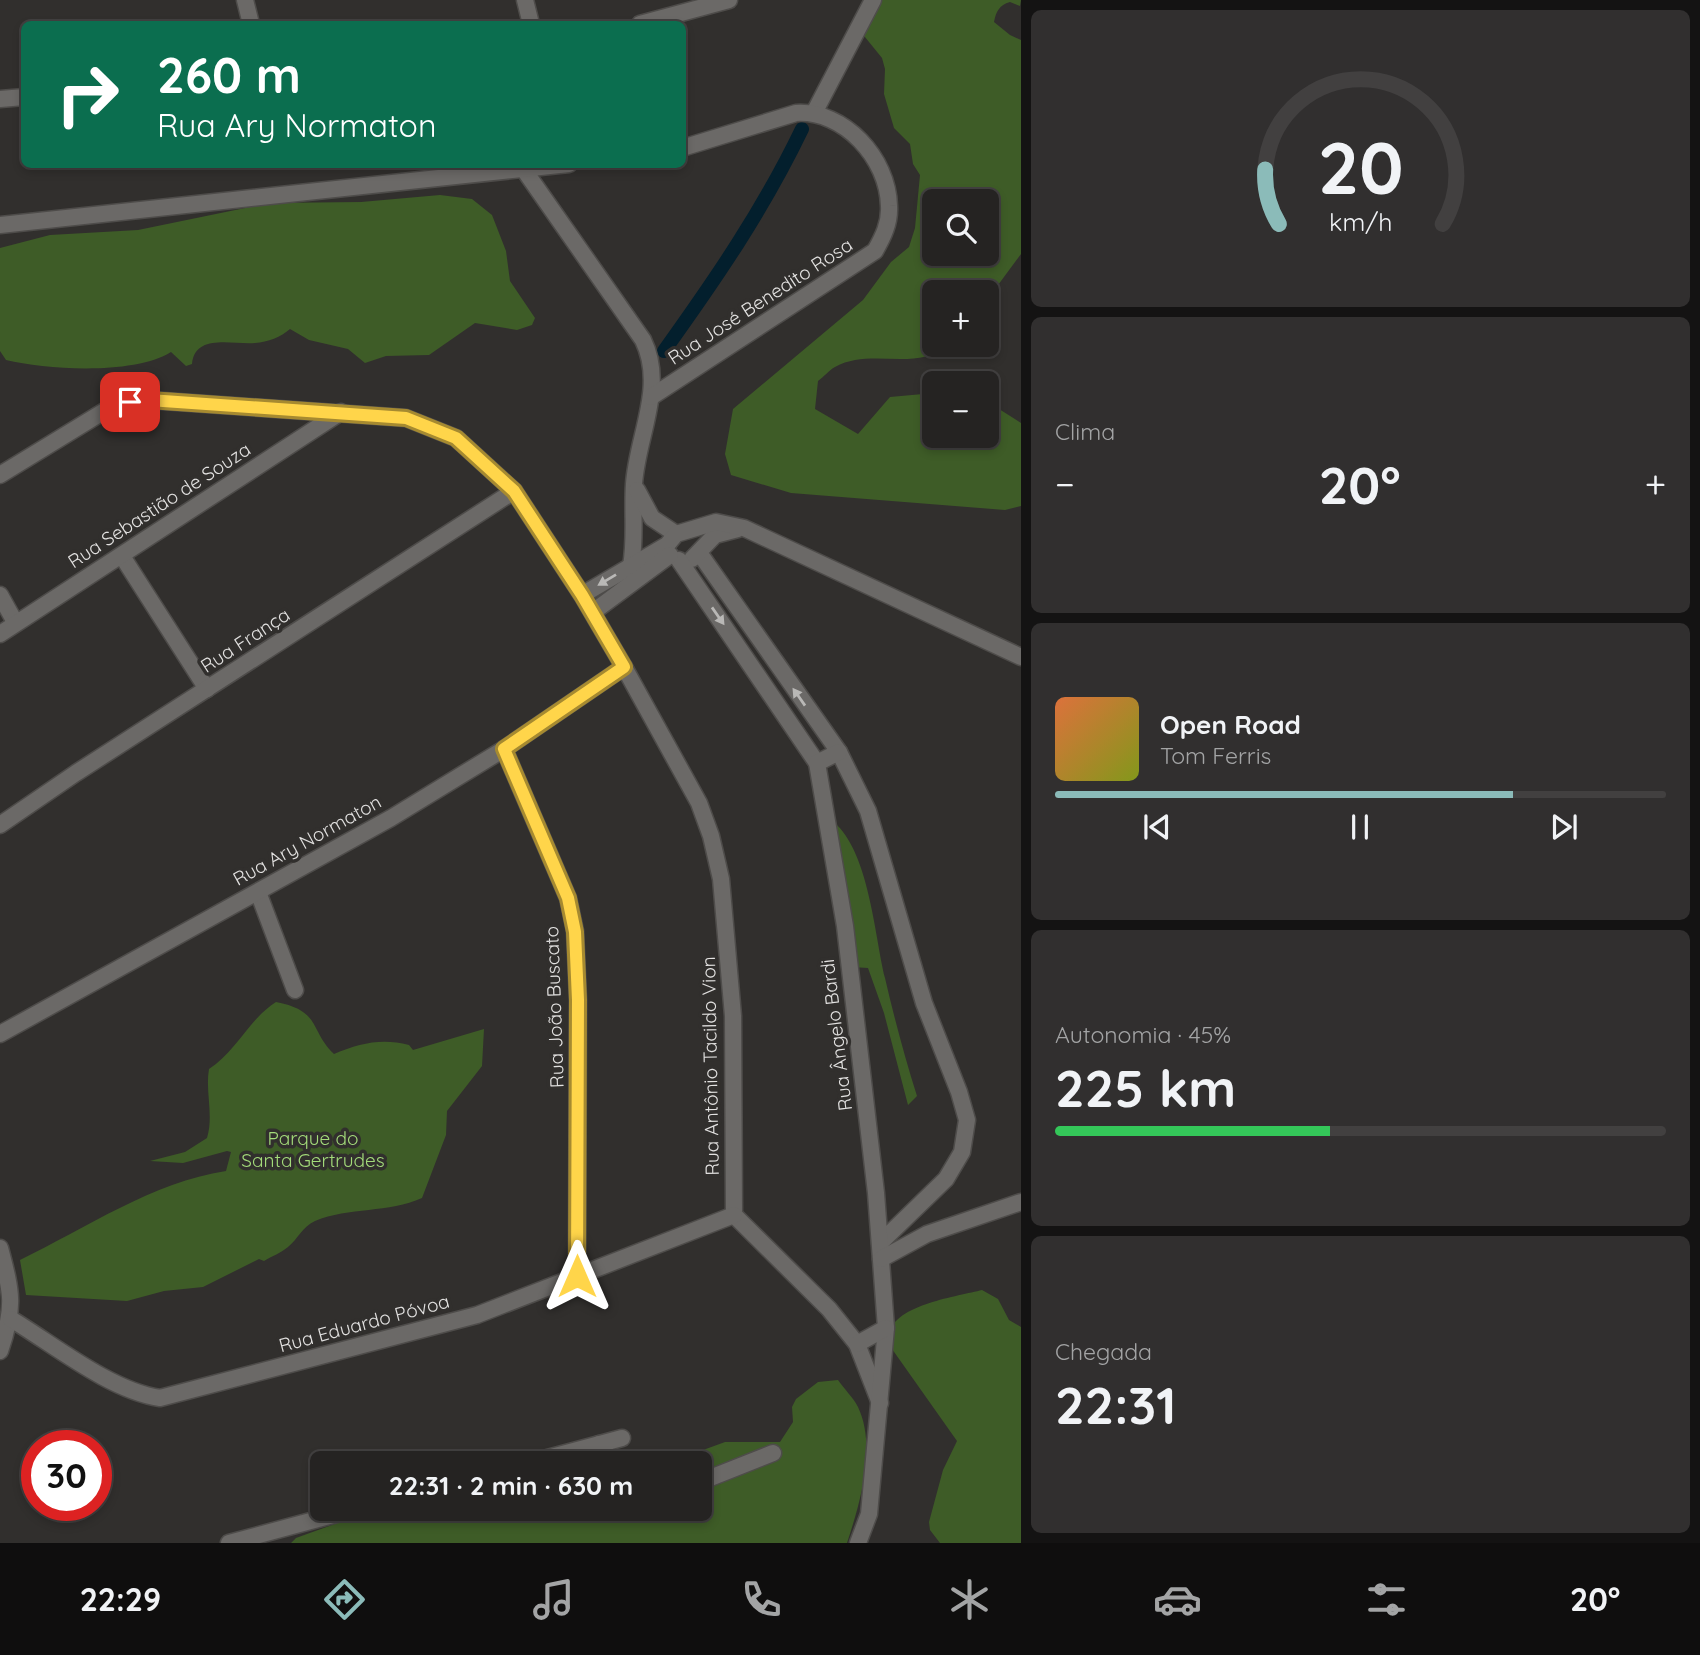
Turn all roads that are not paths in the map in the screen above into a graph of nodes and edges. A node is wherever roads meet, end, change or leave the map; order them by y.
1 (245, 0) edge
2 (525, 0) edge
3 (729, 0) edge
4 (873, 0) edge
5 (250, 21) edge
6 (530, 21) edge
7 (651, 21) edge
8 (21, 97) edge
9 (0, 99) edge
10 (808, 113) junction
11 (686, 147) edge
12 (513, 168) edge
13 (523, 168) edge
14 (0, 225) edge
15 (651, 397) junction
16 (341, 412) junction
17 (0, 475) edge
18 (634, 483) junction
19 (514, 491) junction
20 (634, 509) junction
21 (744, 528) junction
22 (674, 544) junction
23 (700, 552) junction
24 (122, 556) junction
25 (631, 566) junction
26 (0, 595) edge
27 (582, 595) junction
28 (593, 612) junction
29 (15, 622) junction
30 (0, 634) edge
31 (1021, 657) edge
32 (624, 667) junction
33 (207, 689) junction
34 (504, 749) junction
35 (839, 752) junction
36 (817, 763) junction
37 (0, 825) edge
38 (258, 892) junction
39 (295, 989) dead end
40 (0, 1034) edge
41 (1021, 1202) edge
42 (734, 1215) junction
43 (0, 1248) edge
44 (880, 1251) junction
45 (577, 1276) junction
46 (11, 1319) junction
47 (886, 1328) junction
48 (857, 1344) junction
49 (0, 1351) edge
50 (880, 1403) junction
51 (622, 1438) dead end
52 (599, 1444) junction
53 (573, 1451) edge
54 (605, 1451) edge
55 (773, 1453) dead end
56 (712, 1477) edge
57 (311, 1521) edge
58 (229, 1543) edge
59 (858, 1543) edge

1 - 5 street
2 - 6 street
3 - 7 street
4 - 10 street
8 - 9 street
10 - 11 street
10 - 15 street, Rua José Benedito Rosa
12 - 14 street
13 - 15 street
15 - 18 street
16 - 17 street, Rua Antônio Tacildo Vion
16 - 19 street, Rua Antônio Tacildo Vion
16 - 24 street, Rua Sebastião de Souza
18 - 20 street
18 - 22 street
19 - 27 street, Rua Antônio Tacildo Vion
19 - 33 street, Rua França
20 - 22 street
20 - 25 street
21 - 22 street
21 - 23 street
21 - 31 street
22 - 23 street
22 - 23 street
22 - 25 street
22 - 28 street
22 -> 36 street
35 -> 23 street
24 - 29 street, Rua Sebastião de Souza
24 - 33 street
25 -> 27 street
26 - 29 street
27 - 28 street, Rua Antônio Tacildo Vion
28 - 32 street, Rua Antônio Tacildo Vion
29 - 30 street, Rua Sebastião de Souza
32 - 34 street, Rua Ary Normaton
32 - 42 street, Rua Antônio Tacildo Vion
33 - 37 street, Rua França
34 - 38 street, Rua Ary Normaton
34 - 45 street, Rua João Buscato
35 - 36 street
35 - 44 street
36 - 44 street, Rua Ângelo Bardi
38 - 39 street
38 - 40 street, Rua Ary Normaton
41 - 44 street
42 - 45 street, Rua Eduardo Póvoa
42 - 48 street
43 - 46 street
44 - 47 street, Rua Ângelo Bardi
45 - 46 street, Rua Eduardo Póvoa
46 - 49 street
47 - 48 street
47 - 50 street, Rua Ângelo Bardi
48 - 50 street
50 - 59 street, Rua Ângelo Bardi
51 - 52 street
52 - 53 street
52 - 54 street
55 - 56 street
57 - 58 street

